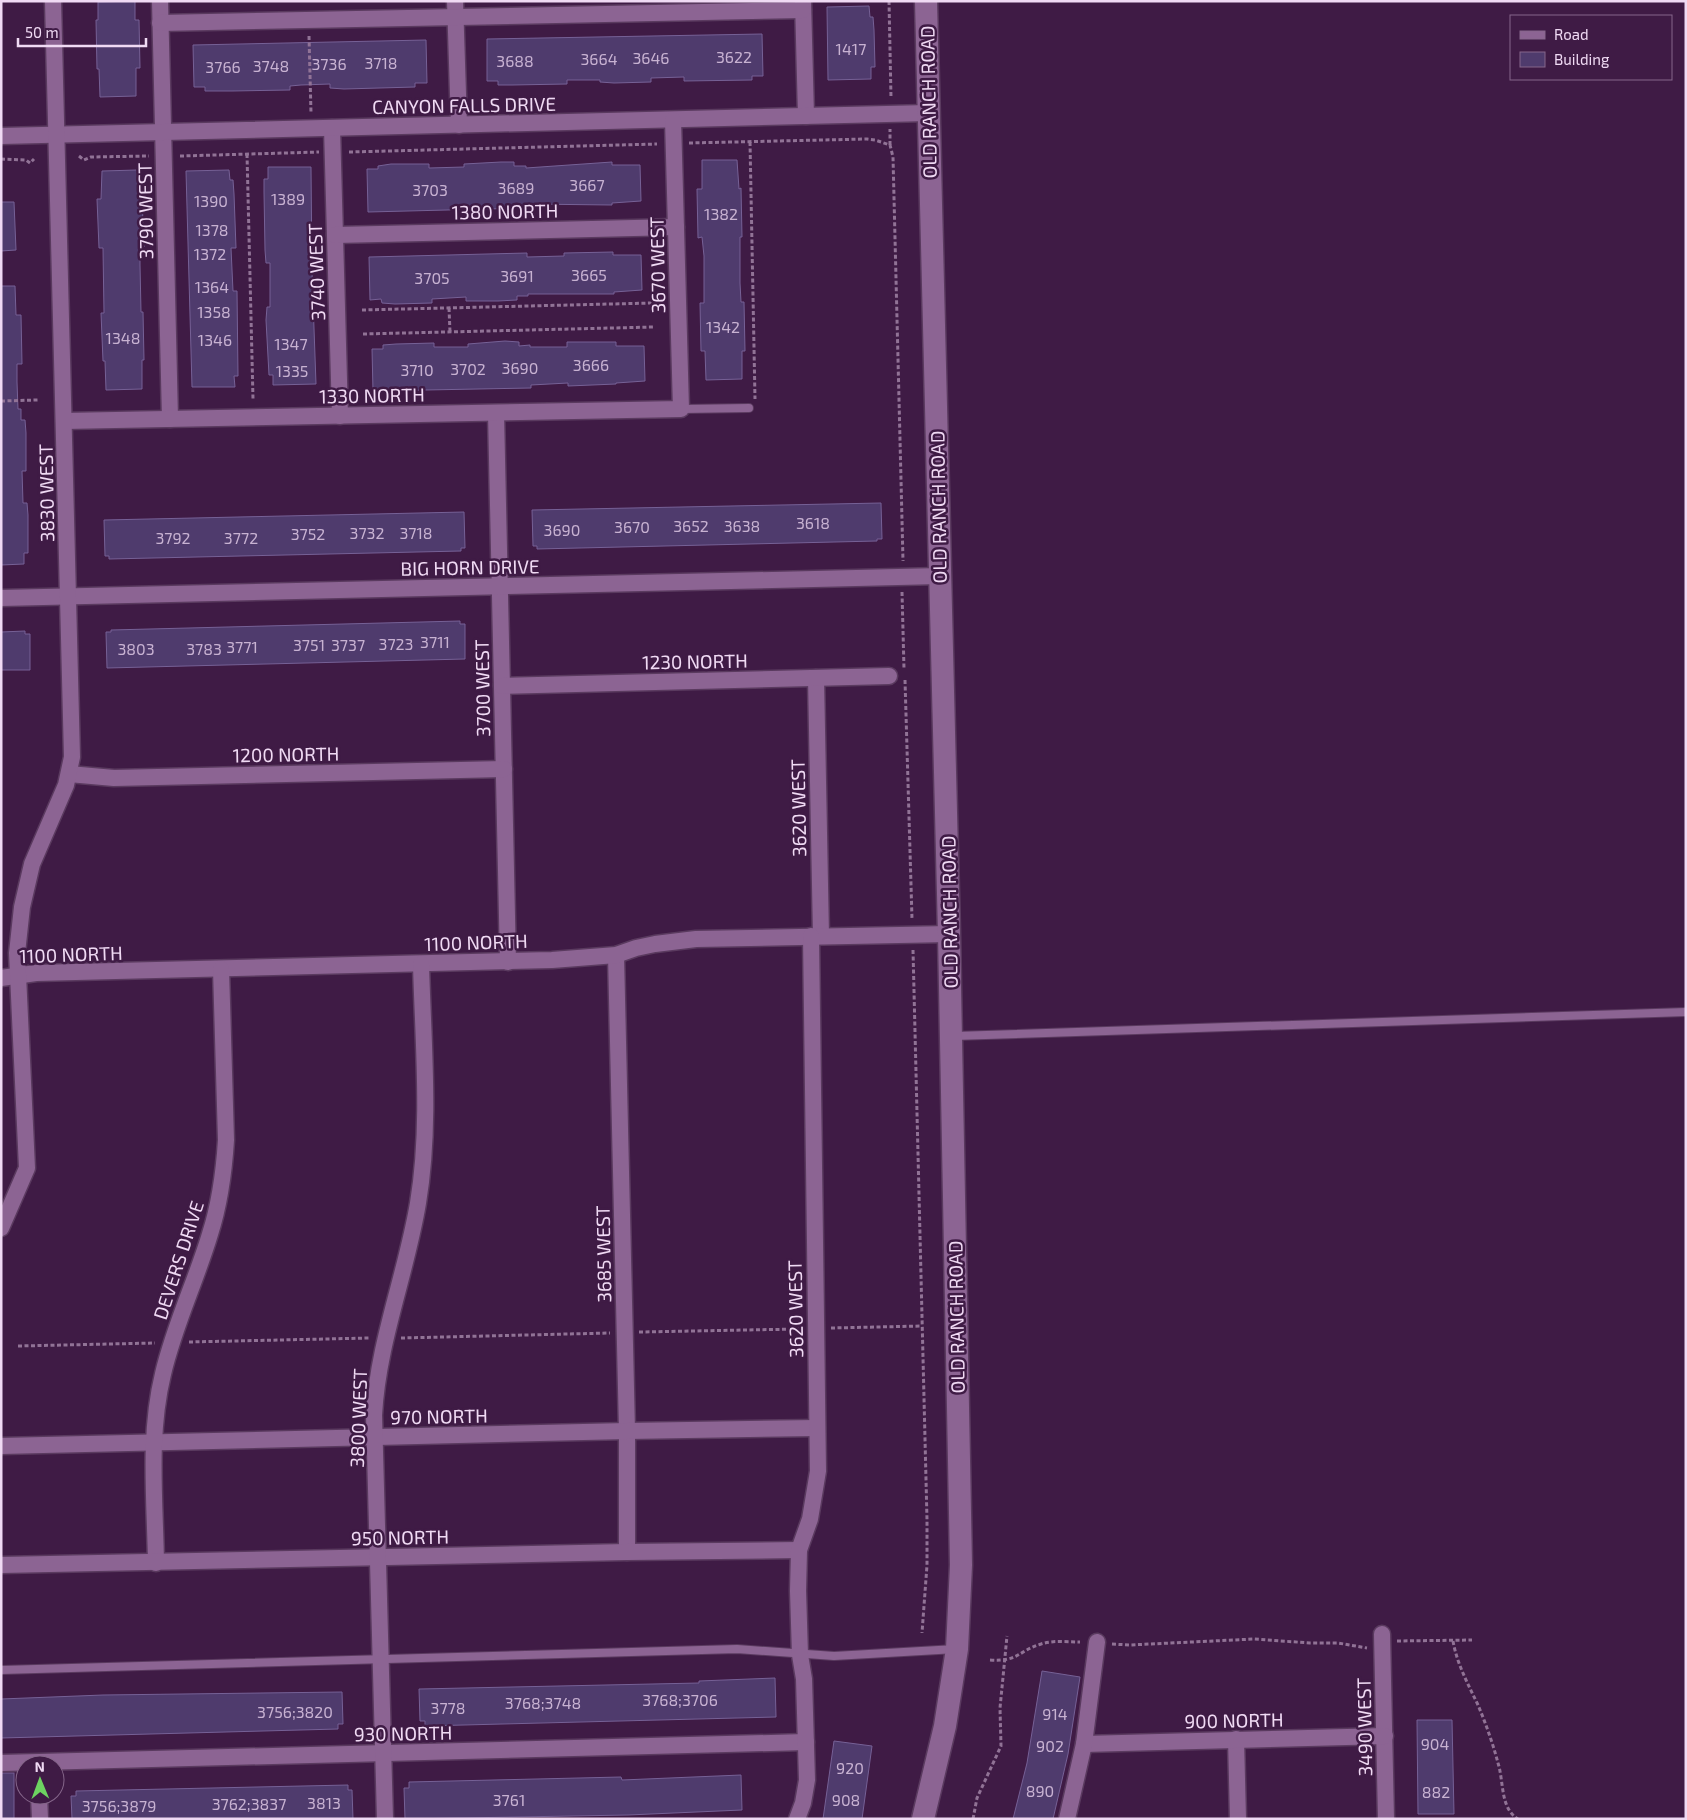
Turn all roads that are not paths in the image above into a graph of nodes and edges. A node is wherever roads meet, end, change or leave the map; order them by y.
1 (53, 1) edge
2 (160, 1) edge
3 (926, 1) edge
4 (803, 6) edge
5 (456, 9) edge
6 (160, 24) junction
7 (928, 113) junction
8 (806, 116) junction
9 (674, 120) junction
10 (458, 125) junction
11 (332, 128) junction
12 (163, 132) junction
13 (57, 135) junction
14 (1, 136) edge
15 (676, 227) junction
16 (335, 235) junction
17 (752, 406) road end
18 (681, 409) junction
19 (496, 413) junction
20 (340, 416) junction
21 (170, 419) junction
22 (64, 421) junction
23 (940, 576) junction
24 (500, 586) junction
25 (68, 596) junction
26 (1, 598) edge
27 (888, 676) dead end
28 (816, 678) junction
29 (502, 686) junction
30 (504, 769) junction
31 (69, 774) junction
32 (949, 934) junction
33 (816, 936) junction
34 (616, 955) junction
35 (508, 962) junction
36 (421, 964) junction
37 (221, 969) junction
38 (18, 975) junction
39 (1, 978) edge
40 (1686, 1012) edge
41 (952, 1036) junction
42 (1, 1228) edge
43 (817, 1428) junction
44 (627, 1431) junction
45 (375, 1438) junction
46 (154, 1442) junction
47 (1, 1446) edge
48 (799, 1550) junction
49 (627, 1552) junction
50 (378, 1558) junction
51 (156, 1562) junction
52 (1, 1566) edge
53 (1389, 1638) road end
54 (1097, 1643) road end
55 (957, 1649) junction
56 (800, 1655) junction
57 (381, 1660) junction
58 (1, 1670) edge
59 (1384, 1736) junction
60 (1236, 1740) junction
61 (806, 1742) junction
62 (1084, 1744) junction
63 (383, 1754) junction
64 (1, 1763) edge
65 (15, 1763) edge
66 (65, 1763) edge
67 (39, 1805) edge
68 (40, 1819) edge
69 (385, 1819) edge
70 (797, 1819) edge
71 (922, 1819) edge
72 (1067, 1819) edge
73 (1238, 1819) edge
74 (1386, 1819) edge

1 - 13 street, 3830 WEST
2 - 6 street, 3790 WEST
3 - 7 street, OLD RANCH ROAD
4 - 5 street
4 - 8 street
5 - 6 street
5 - 10 street
6 - 12 street, 3790 WEST
7 - 8 street, CANYON FALLS DRIVE
7 - 23 street, OLD RANCH ROAD
8 - 9 street, CANYON FALLS DRIVE
9 - 10 street, CANYON FALLS DRIVE
9 - 15 street, 3670 WEST
10 - 11 street, CANYON FALLS DRIVE
11 - 12 street, CANYON FALLS DRIVE
11 - 16 street, 3740 WEST
12 - 13 street, CANYON FALLS DRIVE
12 - 21 street, 3790 WEST
13 - 14 street, CANYON FALLS DRIVE
13 - 22 street, 3830 WEST
15 - 16 street, 1380 NORTH
15 - 18 street, 3670 WEST
16 - 20 street, 3740 WEST
17 - 18 lane
18 - 19 street, 1330 NORTH
19 - 20 street, 1330 NORTH
19 - 24 street, 3700 WEST
20 - 21 street, 1330 NORTH
21 - 22 street, 1330 NORTH
22 - 25 street, 3830 WEST
23 - 24 street, BIG HORN DRIVE
23 - 32 street, OLD RANCH ROAD
24 - 25 street, BIG HORN DRIVE
24 - 29 street, 3700 WEST
25 - 26 street, BIG HORN DRIVE
25 - 31 street, 3830 WEST
27 - 28 street, 1230 NORTH
28 - 29 street, 1230 NORTH
28 - 33 street, 3620 WEST
29 - 30 street, 3700 WEST
30 - 31 street, 1200 NORTH
30 - 35 street, 3700 WEST
31 - 38 street, 3830 WEST
32 - 33 street, 1100 NORTH
32 - 41 street, OLD RANCH ROAD
33 - 34 street, 1100 NORTH
33 - 43 street, 3620 WEST
34 - 35 street, 1100 NORTH
34 - 44 street, 3685 WEST
35 - 36 street, 1100 NORTH
36 - 37 street, 1100 NORTH
36 - 45 street, 3800 WEST
37 - 38 street, 1100 NORTH
37 - 46 street, DEVERS DRIVE
38 - 39 street, 1100 NORTH
38 - 42 street, 3830 WEST
40 - 41 lane
41 - 55 street, OLD RANCH ROAD
43 - 44 street, 970 NORTH
43 - 48 street, 3620 WEST
44 - 45 street, 970 NORTH
44 - 49 street, 3685 WEST
45 - 46 street, 970 NORTH
45 - 50 street, 3800 WEST
46 - 47 street, 970 NORTH
46 - 51 street, DEVERS DRIVE
48 - 49 street, 950 NORTH
48 - 56 street, 3620 WEST
49 - 50 street, 950 NORTH
50 - 51 street, 950 NORTH
50 - 57 street, 3800 WEST
51 - 52 street, 950 NORTH
53 - 59 street, 3490 WEST
54 - 62 street
55 - 56 lane
55 - 71 street, OLD RANCH ROAD
56 - 57 lane
56 - 61 street, 3620 WEST
57 - 58 lane
57 - 63 street, 3800 WEST
59 - 60 street, 900 NORTH
59 - 74 street, 3490 WEST
60 - 62 street, 900 NORTH
60 - 73 street
61 - 63 street, 930 NORTH
61 - 70 street, 3620 WEST
62 - 72 street
63 - 66 street, 930 NORTH
63 - 69 street, 3800 WEST
64 - 65 street, 930 NORTH
67 - 68 street

